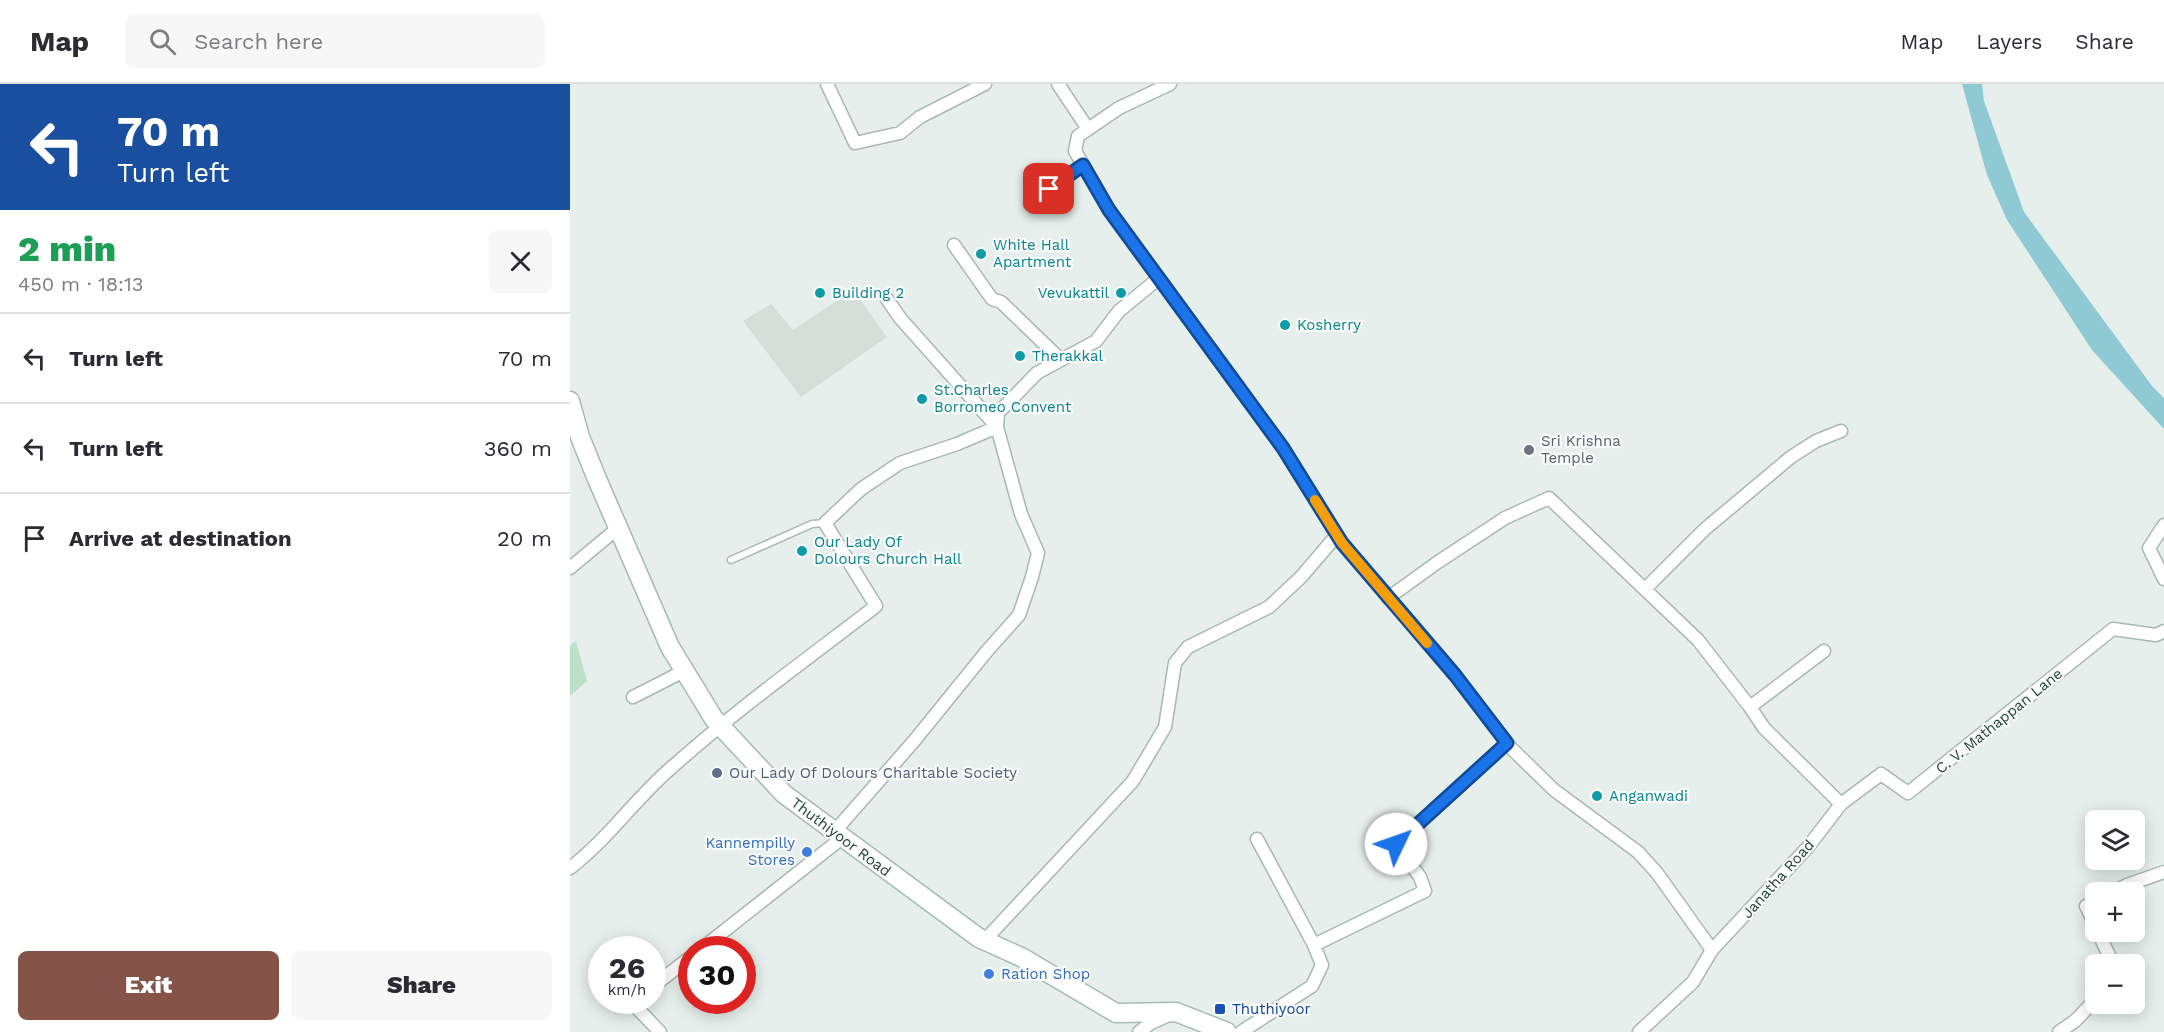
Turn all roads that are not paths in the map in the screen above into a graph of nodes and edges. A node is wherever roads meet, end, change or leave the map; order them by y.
1 (827, 84) edge
2 (986, 84) edge
3 (1058, 84) edge
4 (1170, 84) edge
5 (1088, 129) junction
6 (1083, 165) junction
7 (1030, 204) dead end
8 (954, 245) dead end
9 (1159, 278) junction
10 (887, 299) dead end
11 (1061, 360) junction
12 (570, 401) edge
13 (997, 427) junction
14 (1841, 431) dead end
15 (825, 523) junction
16 (2164, 525) edge
17 (618, 528) junction
18 (1337, 535) junction
19 (731, 560) dead end
20 (570, 568) edge
21 (2164, 579) edge
22 (1645, 589) junction
23 (1388, 598) junction
24 (2164, 631) edge
25 (1824, 651) dead end
26 (684, 671) junction
27 (633, 698) dead end
28 (1750, 707) junction
29 (720, 725) junction
30 (1507, 743) junction
31 (1841, 804) junction
32 (838, 835) junction
33 (1257, 839) dead end
34 (570, 868) edge
35 (2164, 872) edge
36 (2136, 882) edge
37 (717, 936) edge
38 (985, 940) junction
39 (1314, 945) junction
40 (1712, 950) junction
41 (678, 967) edge
42 (666, 976) edge
43 (2085, 1011) edge
44 (1176, 1012) junction
45 (643, 1014) edge
46 (660, 1032) edge
47 (1139, 1032) edge
48 (1227, 1032) edge
49 (1241, 1032) edge
50 (1639, 1032) edge
51 (2059, 1032) edge

1 - 2 street
3 - 5 street
4 - 5 street
5 - 6 street
6 - 7 street
6 - 9 street
8 - 11 street
9 - 11 street
9 - 18 street
10 - 13 street
11 - 13 street
12 - 17 main road, Thuthiyoor Road
13 - 15 street
13 - 32 street
14 - 22 street
15 - 19 lane
15 - 29 street
16 - 21 street
17 - 20 street
17 - 26 main road, Thuthiyoor Road
18 - 23 street
18 - 38 street
22 - 23 street
22 - 28 street
23 - 30 street
24 - 31 street, C. V. Mathappan Lane
25 - 28 street
26 - 27 street
26 - 29 main road, Thuthiyoor Road
28 - 31 street
29 - 32 main road, Thuthiyoor Road
29 - 34 street
30 - 39 street
30 - 40 street
31 - 40 street, Janatha Road
32 - 37 street
32 - 38 main road, Thuthiyoor Road
33 - 39 street
35 - 36 street
38 - 44 main road, Thuthiyoor Road
39 - 49 street
40 - 50 street, Janatha Road
41 - 42 street
43 - 51 street
44 - 47 street
44 - 48 main road, Thuthiyoor Road
45 - 46 street

